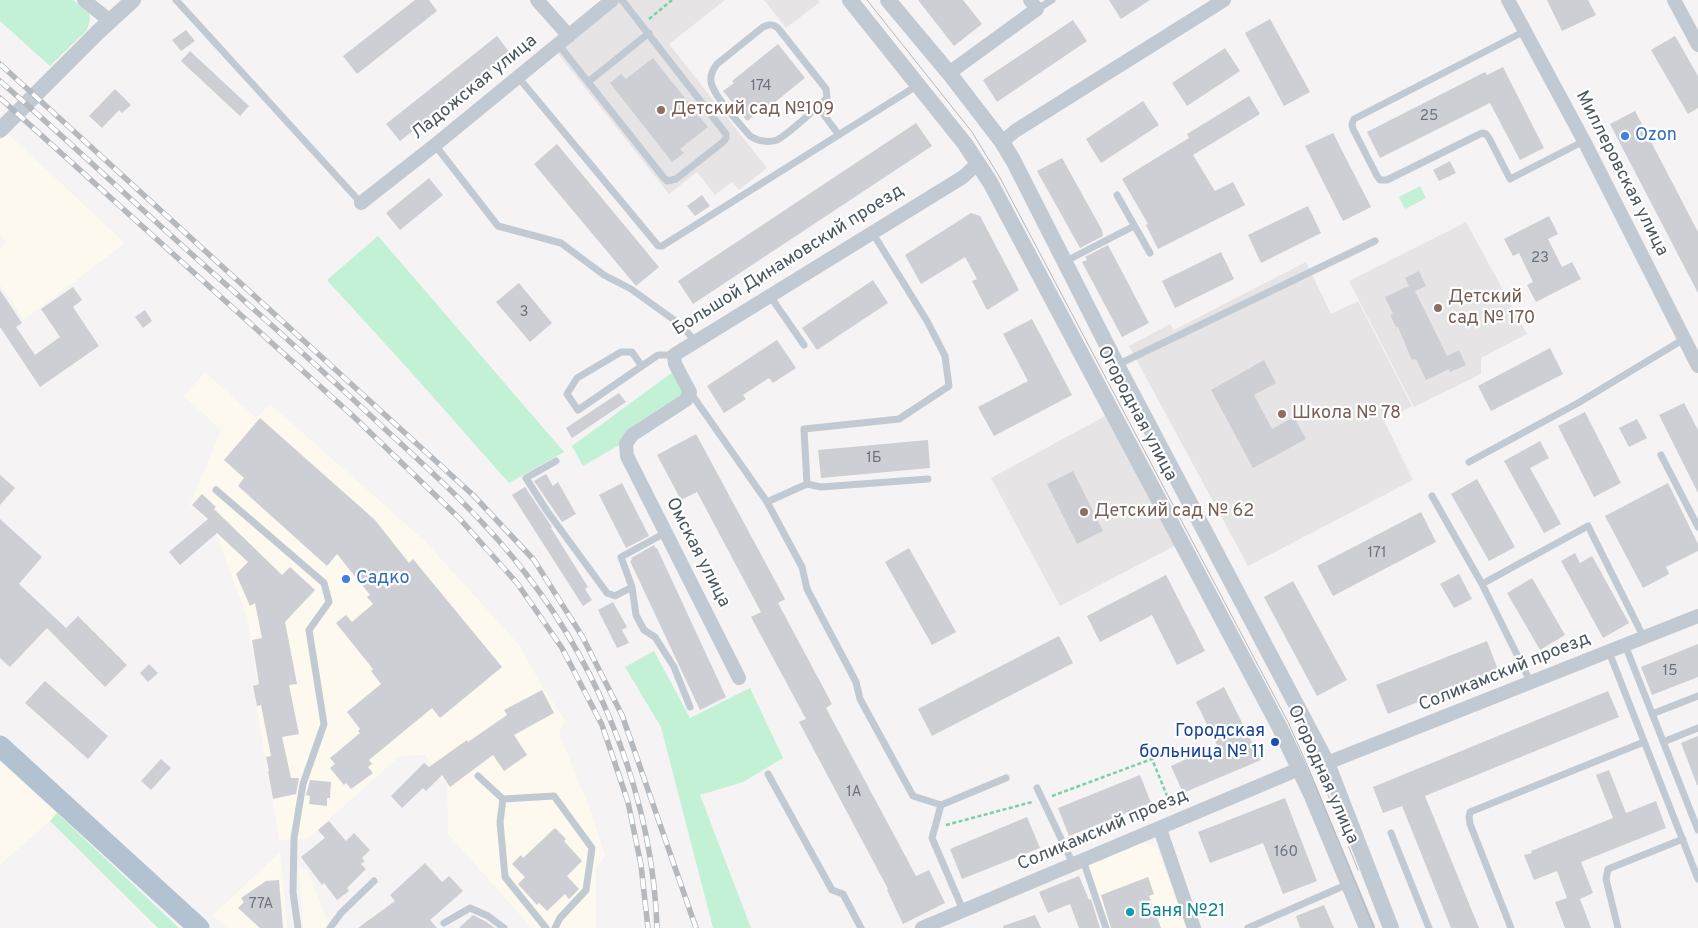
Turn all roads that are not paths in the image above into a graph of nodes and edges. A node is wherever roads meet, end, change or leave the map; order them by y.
1 (84, 0) edge
2 (133, 0) edge
3 (176, 0) edge
4 (538, 0) edge
5 (612, 0) edge
6 (622, 0) edge
7 (850, 0) edge
8 (888, 0) edge
9 (1052, 0) edge
10 (1224, 0) edge
11 (1508, 0) edge
12 (1674, 0) edge
13 (1033, 4) edge
14 (110, 21) junction
15 (1525, 32) junction
16 (649, 33) junction
17 (564, 40) junction
18 (1698, 45) edge
19 (949, 73) junction
20 (518, 77) junction
21 (588, 82) junction
22 (918, 84) junction
23 (818, 107) junction
24 (0, 130) edge
25 (839, 135) junction
26 (1584, 141) junction
27 (1002, 142) junction
28 (435, 145) junction
29 (978, 163) junction
30 (1117, 196) dead end
31 (361, 203) joint
32 (1134, 226) junction
33 (872, 232) junction
34 (1375, 241) dead end
35 (1150, 253) dead end
36 (1065, 262) junction
37 (770, 295) junction
38 (1684, 339) junction
39 (695, 341) junction
40 (804, 345) dead end
41 (674, 355) junction
42 (1696, 357) edge
43 (1117, 365) junction
44 (641, 366) junction
45 (690, 392) junction
46 (1661, 455) dead end
47 (556, 461) dead end
48 (1469, 462) dead end
49 (928, 479) dead end
50 (807, 484) junction
51 (216, 490) dead end
52 (1432, 496) dead end
53 (767, 502) junction
54 (1698, 527) edge
55 (665, 532) junction
56 (1482, 584) junction
57 (632, 587) junction
58 (1698, 616) edge
59 (1644, 638) junction
60 (1625, 645) junction
61 (1609, 652) junction
62 (739, 678) dead end
63 (1530, 683) junction
64 (1698, 696) edge
65 (690, 707) dead end
66 (1652, 714) junction
67 (1698, 728) edge
68 (1644, 742) junction
69 (1663, 742) junction
70 (0, 746) edge
71 (1326, 764) junction
72 (1299, 769) junction
73 (768, 774) dead end
74 (478, 776) dead end
75 (1006, 778) dead end
76 (1036, 788) dead end
77 (503, 799) junction
78 (940, 805) junction
79 (1160, 829) junction
80 (1698, 830) edge
81 (1391, 833) dead end
82 (1683, 839) junction
83 (1078, 862) junction
84 (1698, 879) edge
85 (374, 881) dead end
86 (1348, 884) junction
87 (963, 910) junction
88 (444, 923) dead end
89 (938, 925) edge
90 (199, 928) edge
91 (298, 928) edge
92 (330, 928) edge
93 (504, 928) edge
94 (546, 928) edge
95 (555, 928) edge
96 (861, 928) edge
97 (922, 928) edge
98 (1106, 928) edge
99 (1194, 928) edge
100 (1248, 928) edge
101 (1367, 928) edge
102 (1391, 928) edge
103 (1429, 928) edge
104 (1511, 928) edge
105 (1618, 928) edge

1 - 14 street
2 - 14 street
3 - 31 lane
4 - 17 street
5 - 17 street, Ладожская улица
6 - 16 lane
7 - 22 street, Огородная улица
8 - 19 street, Огородная улица
9 - 13 lane
10 - 27 street
11 - 15 street, Миллеровская улица
12 - 18 street
13 - 19 street
14 - 24 street
15 - 26 street, Миллеровская улица
15 - 26 lane
16 - 21 lane
16 - 21 lane
17 - 20 street, Ладожская улица
17 - 21 lane
19 - 27 street, Огородная улица
20 - 25 lane
20 - 28 street, Ладожская улица
22 - 25 lane
22 - 29 street, Огородная улица
23 - 23 lane
23 - 25 lane
26 - 38 street, Миллеровская улица
27 - 36 street, Огородная улица
28 - 31 street, Ладожская улица
28 - 39 lane
29 - 33 street, Большой Динамовский проезд
29 - 72 street, Огородная улица
30 - 32 lane
32 - 35 lane
32 - 36 lane
33 - 37 street, Большой Динамовский проезд
33 - 50 lane
34 - 43 lane
36 - 43 street, Огородная улица
37 - 39 street, Большой Динамовский проезд
37 - 40 lane
38 - 42 street, Миллеровская улица
38 - 48 lane
39 - 41 street, Большой Динамовский проезд
41 - 44 lane
41 - 45 street, Большой Динамовский проезд
43 - 71 street, Огородная улица
44 - 44 lane
45 - 53 lane
45 - 55 street, Омская улица
46 - 54 lane
47 - 57 lane
49 - 50 lane
50 - 53 lane
51 - 91 lane
52 - 56 lane
53 - 78 lane
55 - 57 lane
55 - 62 street, Омская улица
56 - 59 lane
56 - 63 lane
57 - 65 lane
58 - 59 street, Соликамский проезд
59 - 60 street, Соликамский проезд
60 - 61 street, Соликамский проезд
60 - 66 lane
61 - 63 street, Соликамский проезд
61 - 68 lane
63 - 71 street, Соликамский проезд
64 - 66 lane
66 - 69 lane
67 - 69 lane
68 - 82 lane
68 - 104 lane
69 - 80 lane
70 - 90 main road
71 - 102 street, Огородная улица
72 - 79 street, Соликамский проезд
72 - 86 street, Огородная улица
73 - 96 lane
74 - 77 lane
75 - 78 lane
76 - 83 lane
77 - 94 lane
77 - 95 lane
78 - 87 lane
79 - 83 street, Соликамский проезд
79 - 99 street
81 - 103 lane
82 - 84 lane
82 - 105 lane
83 - 87 street, Соликамский проезд
83 - 98 lane
85 - 92 lane
86 - 100 lane
86 - 101 street, Огородная улица
87 - 89 street, Соликамский проезд
88 - 93 lane
89 - 97 street, Соликамский проезд

